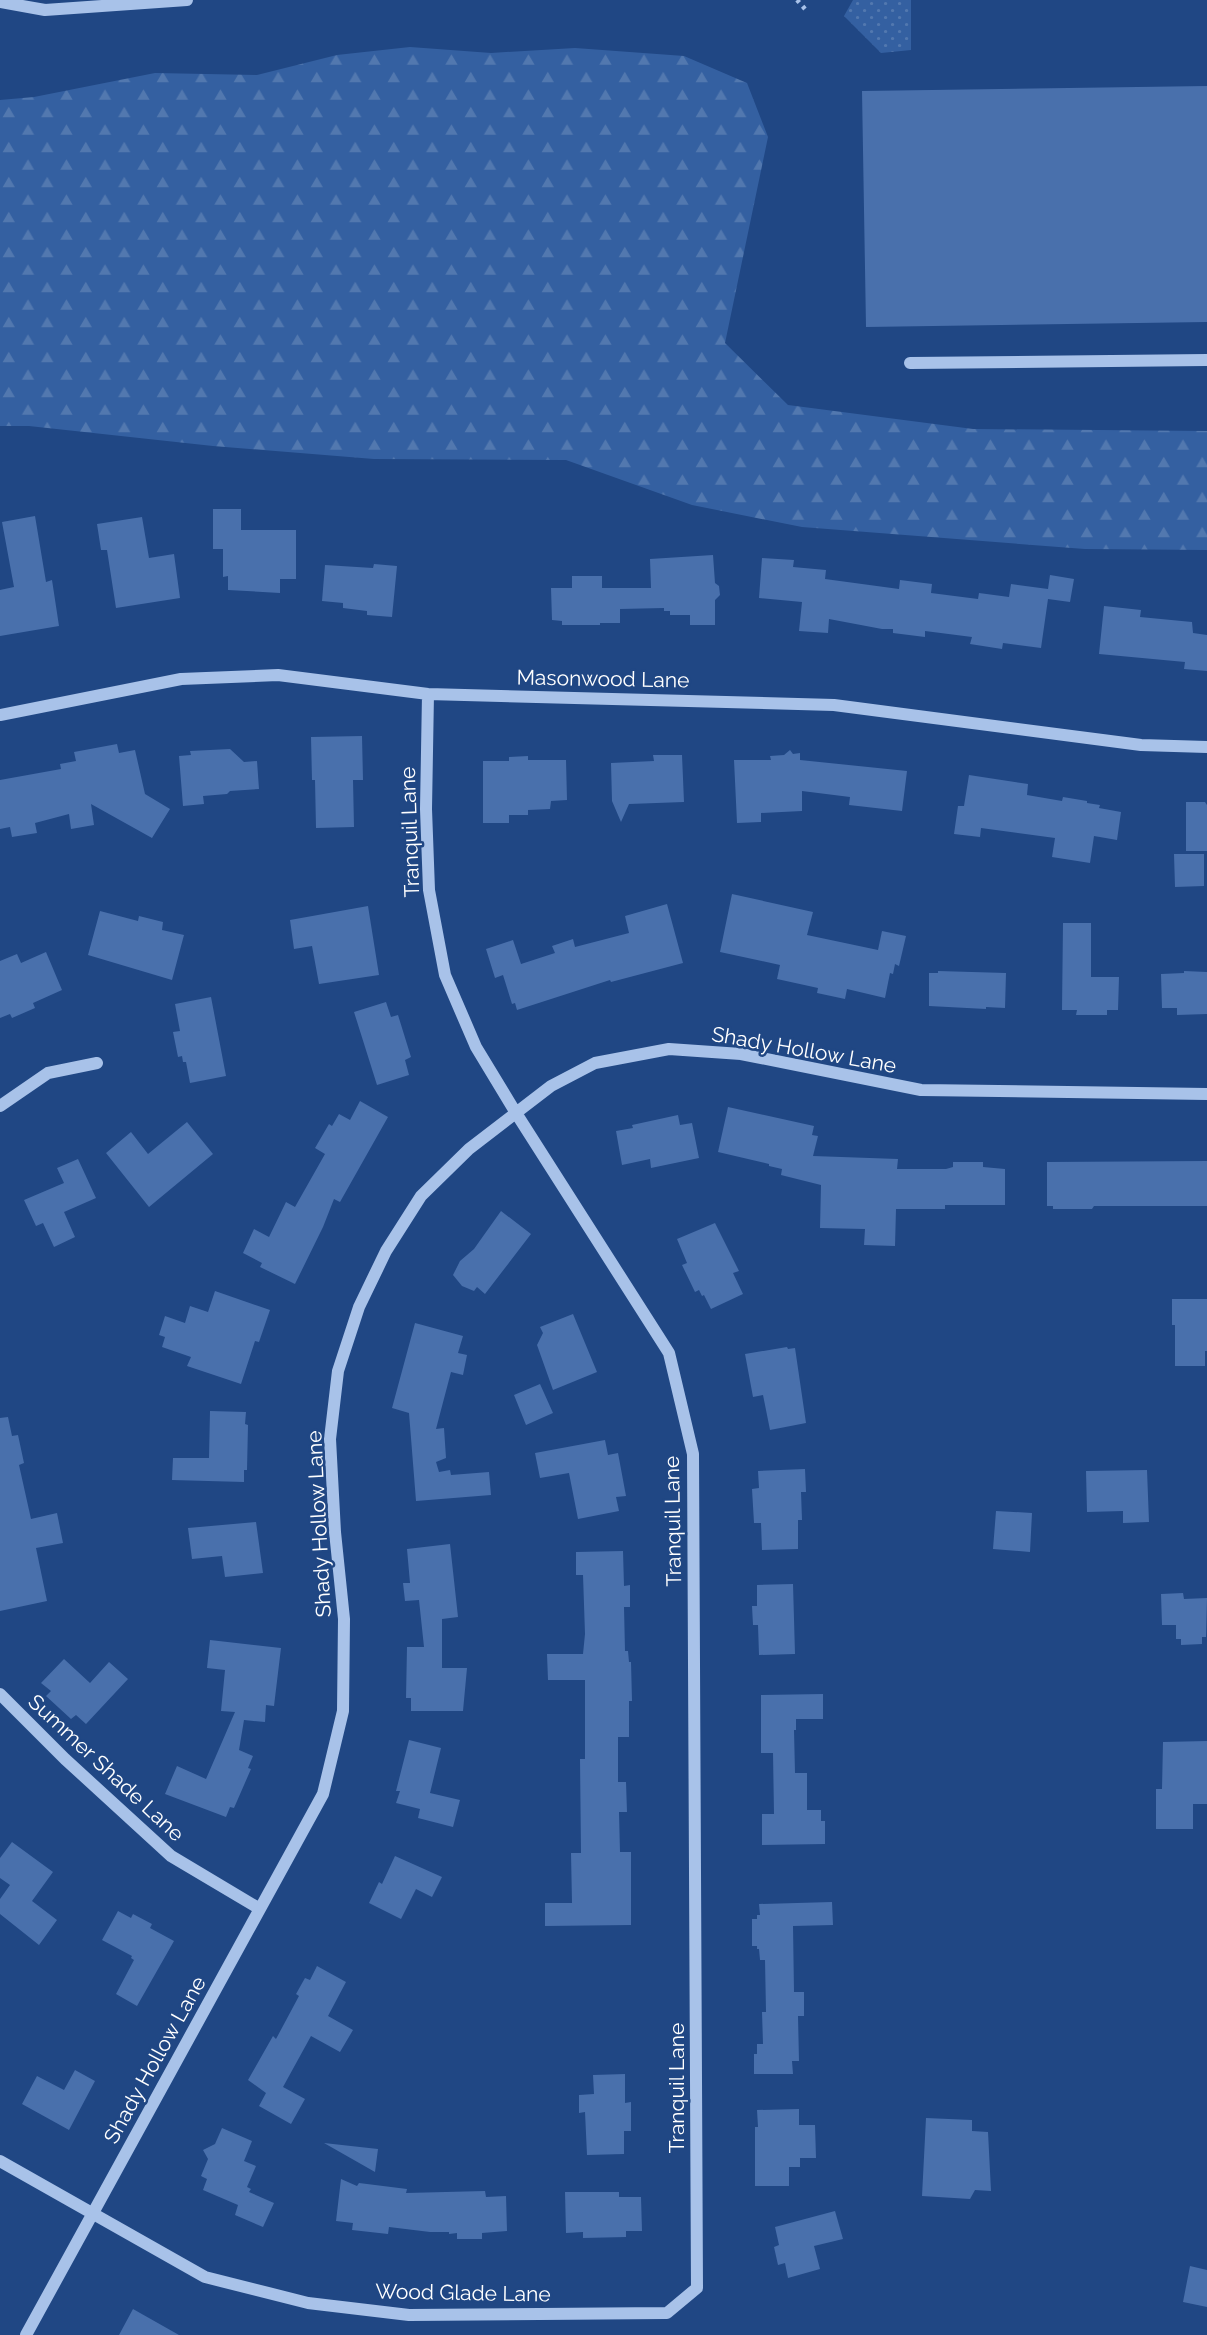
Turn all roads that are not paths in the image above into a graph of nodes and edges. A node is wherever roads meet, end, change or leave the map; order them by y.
1 (187, 0) edge
2 (0, 2) edge
3 (1207, 360) edge
4 (910, 363) dead end
5 (428, 694) junction
6 (0, 715) edge
7 (1207, 747) edge
8 (97, 1063) dead end
9 (1207, 1094) edge
10 (0, 1106) edge
11 (516, 1113) junction
12 (0, 1695) edge
13 (260, 1909) junction
14 (0, 2161) edge
15 (93, 2213) junction
16 (697, 2288) joint
17 (26, 2335) edge

1 - 2 street
3 - 4 street
5 - 6 street, Masonwood Lane
5 - 7 street, Masonwood Lane
5 - 11 street, Tranquil Lane
8 - 10 street
9 - 11 street, Shady Hollow Lane
11 - 13 street, Shady Hollow Lane
11 - 16 street, Tranquil Lane
12 - 13 street, Summer Shade Lane
13 - 15 street, Shady Hollow Lane
14 - 15 street, Wood Glade Lane
15 - 16 street, Wood Glade Lane
15 - 17 street, Shady Hollow Lane

